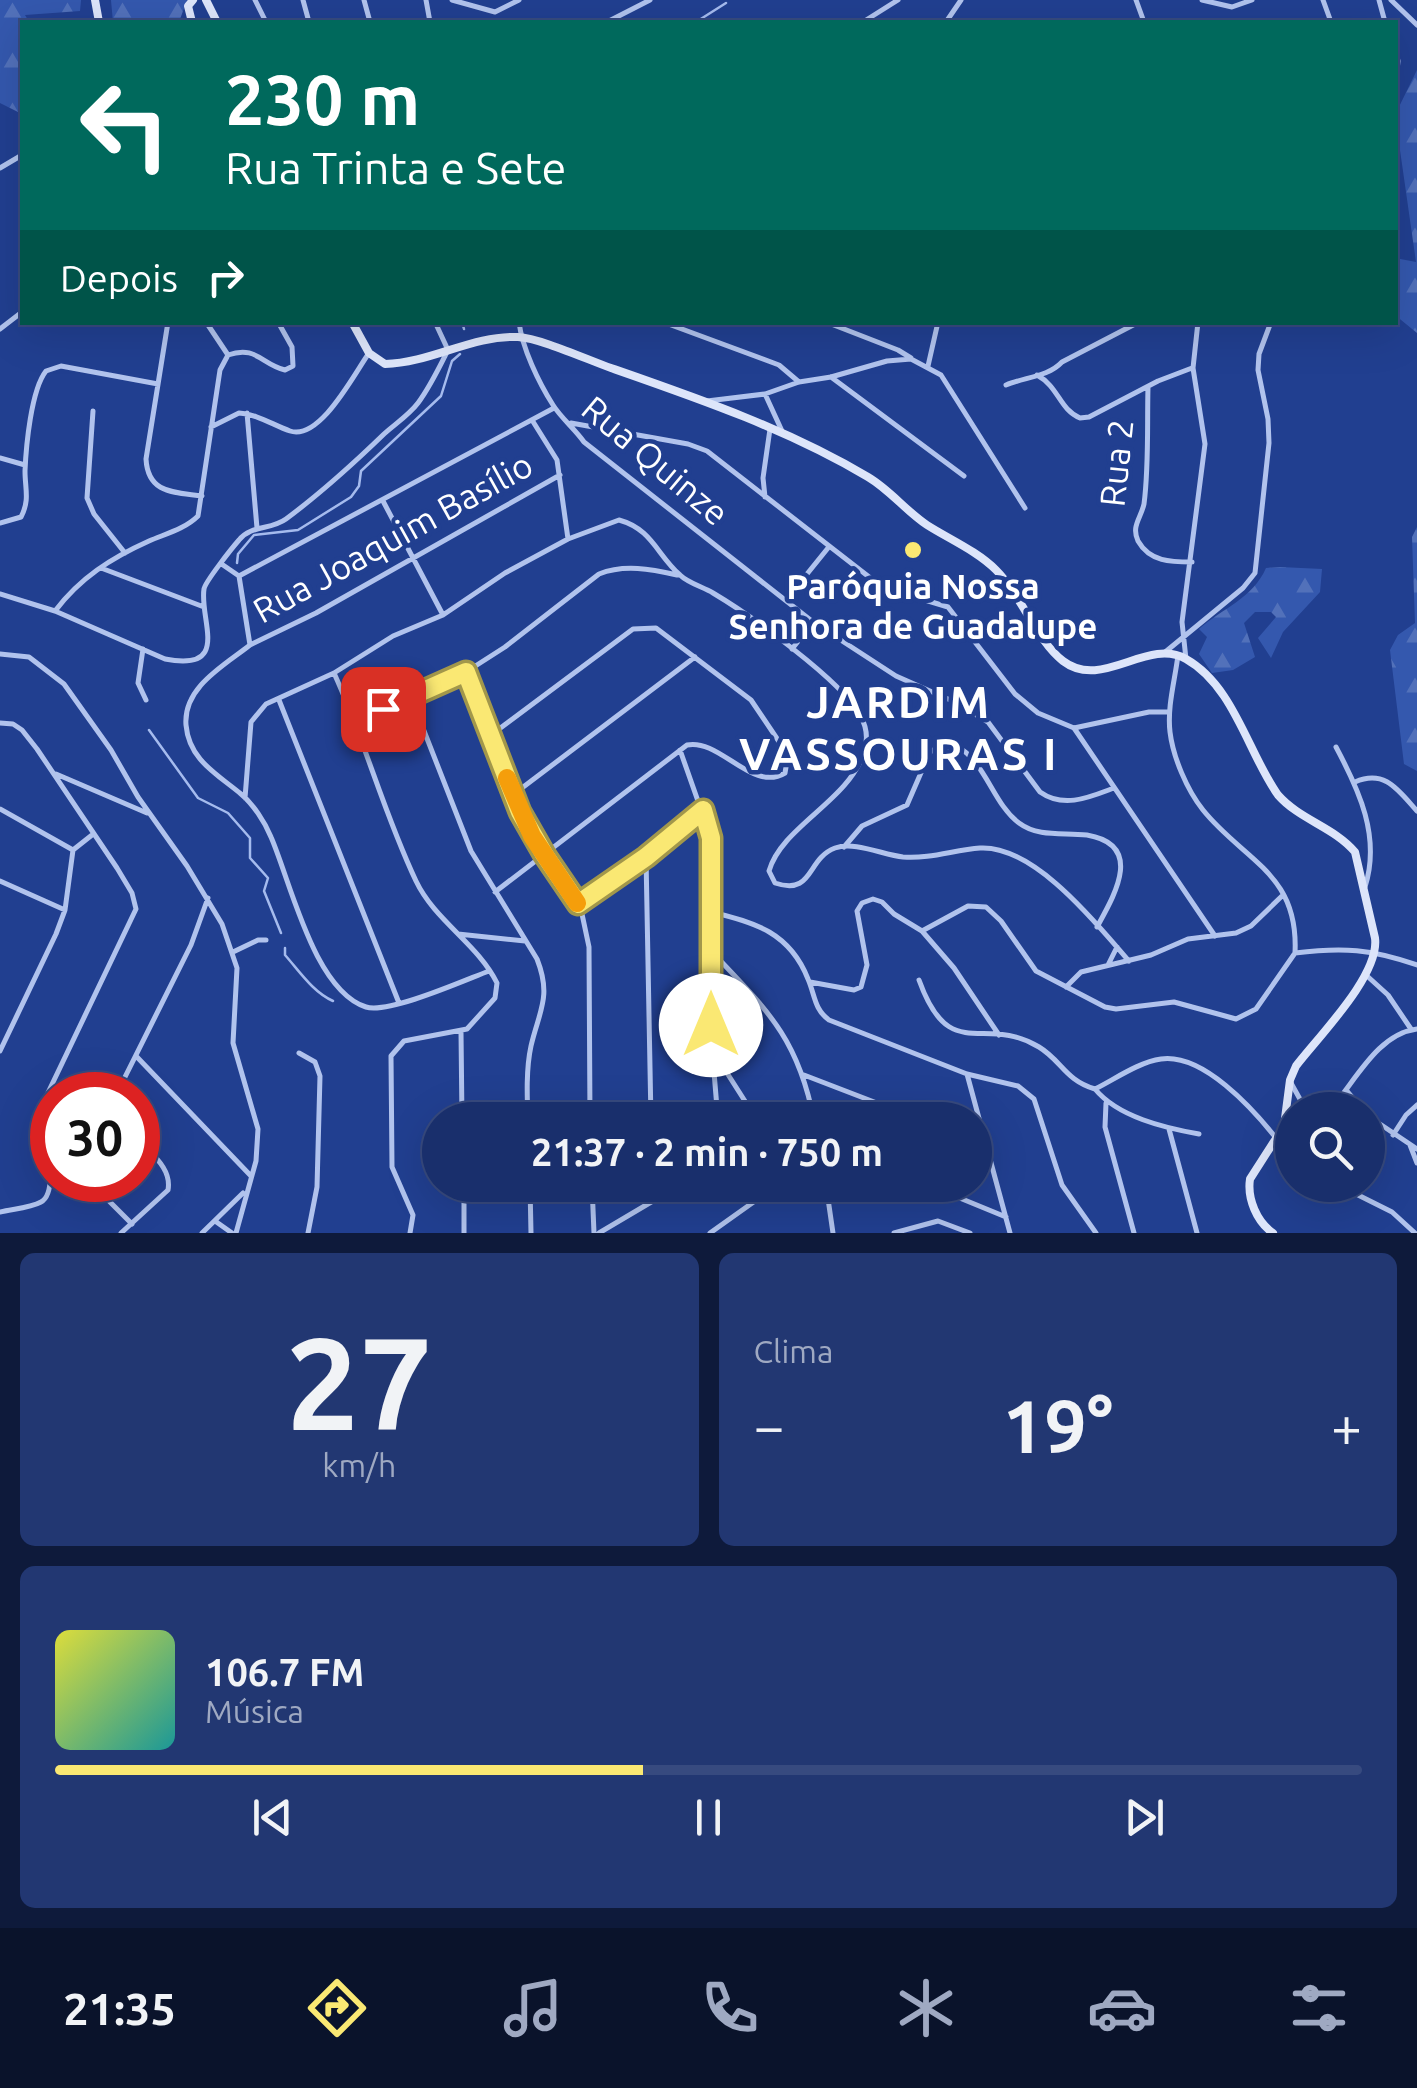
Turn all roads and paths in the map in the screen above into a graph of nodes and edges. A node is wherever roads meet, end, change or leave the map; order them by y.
1 (452, 0) edge
2 (518, 0) edge
3 (650, 0) edge
4 (898, 0) edge
5 (1202, 0) edge
6 (1252, 0) edge
7 (1391, 0) edge
8 (612, 20) edge
9 (866, 20) edge
10 (1417, 25) edge
11 (20, 314) edge
12 (168, 325) edge
13 (208, 325) edge
14 (280, 325) edge
15 (354, 325) edge
16 (436, 325) edge
17 (519, 325) edge
18 (671, 325) edge
19 (834, 325) edge
20 (937, 325) edge
21 (1133, 325) edge
22 (1198, 325) edge
23 (1269, 325) edge
24 (0, 329) edge
25 (521, 337) junction
26 (448, 350) junction
27 (369, 353) junction
28 (228, 354) junction
29 (912, 358) junction
30 (928, 366) junction
31 (1193, 368) junction
32 (1037, 375) junction
33 (832, 377) junction
34 (798, 382) junction
35 (158, 384) junction
36 (1006, 385) dead end
37 (1148, 387) junction
38 (765, 394) junction
39 (706, 401) junction
40 (554, 408) junction
41 (93, 411) dead end
42 (247, 413) junction
43 (532, 420) junction
44 (572, 423) junction
45 (770, 426) junction
46 (212, 427) junction
47 (602, 428) junction
48 (782, 431) junction
49 (584, 442) junction
50 (0, 458) edge
51 (26, 465) junction
52 (560, 474) junction
53 (964, 476) dead end
54 (763, 478) junction
55 (749, 486) junction
56 (202, 496) junction
57 (764, 497) junction
58 (383, 501) junction
59 (1025, 508) dead end
60 (0, 523) edge
61 (257, 528) junction
62 (568, 539) junction
63 (829, 547) junction
64 (125, 553) junction
65 (411, 559) junction
66 (1192, 562) junction
67 (222, 564) junction
68 (101, 568) junction
69 (238, 576) junction
70 (680, 576) junction
71 (0, 594) edge
72 (786, 600) junction
73 (204, 607) junction
74 (55, 612) junction
75 (443, 615) junction
76 (813, 622) junction
77 (1185, 634) junction
78 (250, 644) junction
79 (143, 649) junction
80 (792, 649) junction
81 (1164, 653) junction
82 (0, 654) edge
83 (695, 657) junction
84 (1182, 657) junction
85 (466, 672) junction
86 (334, 673) junction
87 (410, 695) junction
88 (146, 700) dead end
89 (280, 700) junction
90 (1169, 712) junction
91 (0, 723) edge
92 (356, 723) junction
93 (1074, 728) junction
94 (491, 734) junction
95 (1336, 747) dead end
96 (680, 750) junction
97 (54, 772) junction
98 (1354, 782) junction
99 (1114, 788) junction
100 (513, 794) junction
101 (246, 798) junction
102 (0, 809) edge
103 (703, 810) junction
104 (1417, 811) edge
105 (150, 814) junction
106 (92, 835) junction
107 (844, 847) junction
108 (73, 850) junction
109 (544, 854) junction
110 (646, 857) junction
111 (0, 881) edge
112 (1365, 887) junction
113 (495, 892) junction
114 (1283, 895) junction
115 (208, 898) junction
116 (578, 904) junction
117 (65, 910) junction
118 (710, 912) junction
119 (1098, 927) junction
120 (922, 931) junction
121 (456, 934) junction
122 (1215, 936) junction
123 (266, 940) dead end
124 (525, 940) junction
125 (1117, 947) junction
126 (233, 952) junction
127 (712, 952) junction
128 (1295, 952) junction
129 (1377, 952) junction
130 (1129, 961) junction
131 (1108, 964) junction
132 (1417, 965) edge
133 (489, 971) junction
134 (1366, 975) junction
135 (918, 980) dead end
136 (810, 982) junction
137 (1066, 987) junction
138 (399, 1003) junction
139 (1414, 1029) edge
140 (461, 1032) junction
141 (999, 1035) junction
142 (712, 1048) junction
143 (0, 1051) edge
144 (299, 1053) dead end
145 (136, 1056) junction
146 (58, 1072) edge
147 (128, 1072) edge
148 (967, 1074) junction
149 (804, 1075) junction
150 (731, 1078) junction
151 (713, 1080) junction
152 (1290, 1080) junction
153 (1095, 1089) junction
154 (1288, 1092) edge
155 (1296, 1092) edge
156 (1347, 1092) edge
157 (462, 1102) edge
158 (528, 1102) edge
159 (590, 1102) edge
160 (651, 1102) edge
161 (716, 1102) edge
162 (746, 1102) edge
163 (810, 1102) edge
164 (874, 1102) edge
165 (974, 1102) edge
166 (1106, 1103) junction
167 (1417, 1105) edge
168 (1169, 1128) junction
169 (1385, 1129) edge
170 (1199, 1134) dead end
171 (1393, 1135) junction
172 (1275, 1138) edge
173 (1275, 1142) edge
174 (1413, 1147) edge
175 (160, 1163) edge
176 (1417, 1163) edge
177 (992, 1167) edge
178 (252, 1176) junction
179 (246, 1190) junction
180 (160, 1198) edge
181 (41, 1202) edge
182 (110, 1202) edge
183 (155, 1202) edge
184 (464, 1202) edge
185 (531, 1202) edge
186 (594, 1202) edge
187 (654, 1202) edge
188 (755, 1202) edge
189 (829, 1202) edge
190 (969, 1202) edge
191 (1372, 1202) edge
192 (0, 1212) edge
193 (1006, 1217) junction
194 (215, 1221) junction
195 (132, 1224) junction
196 (919, 1230) edge
197 (1196, 1230) edge
198 (121, 1233) edge
199 (202, 1233) edge
200 (234, 1233) edge
201 (308, 1233) edge
202 (410, 1233) edge
203 (464, 1233) edge
204 (532, 1233) edge
205 (597, 1233) edge
206 (710, 1233) edge
207 (834, 1233) edge
208 (894, 1233) edge
209 (970, 1233) edge
210 (1010, 1233) edge
211 (1096, 1233) edge
212 (1134, 1233) edge
213 (1208, 1233) edge
214 (1274, 1233) edge
215 (1415, 1233) edge

1 - 2 street
3 - 8 street
4 - 9 street
5 - 6 street
7 - 10 street
11 - 24 street
12 - 35 street
13 - 28 street
14 - 28 street
15 - 27 main road
16 - 26 street
17 - 25 street, Rua Quinze
18 - 34 street
19 - 29 street
20 - 30 street
21 - 32 street
22 - 31 street
23 - 77 street
25 - 26 main road
25 - 39 main road
25 - 40 street, Rua Quinze
26 - 27 main road
26 - 61 street
27 - 42 street
28 - 46 street
29 - 30 street
29 - 33 street
30 - 59 street
31 - 37 street
31 - 66 street
32 - 36 street
32 - 37 street
33 - 34 street
33 - 53 street
34 - 38 street
35 - 51 street
35 - 56 street
37 - 66 street, Rua 2
38 - 39 street
38 - 48 street
39 - 45 main road
40 - 43 street
40 - 44 street, Rua Quinze
41 - 64 street
42 - 46 street
42 - 61 street
43 - 52 street
43 - 58 street
44 - 47 street
44 - 49 street, Rua Quinze
45 - 48 main road
45 - 54 street
46 - 56 street
47 - 49 street
47 - 55 street
48 - 81 main road
49 - 72 street, Rua Quinze
50 - 51 street
51 - 60 street
52 - 62 street
52 - 65 street, Rua Joaquim Basílio
54 - 55 street
54 - 57 street
55 - 57 street
56 - 64 street
57 - 63 street
58 - 65 street
58 - 69 street
61 - 67 street
62 - 70 street
62 - 75 street
63 - 72 street
63 - 93 street
64 - 68 street
65 - 75 street
65 - 78 street, Rua Joaquim Basílio
66 - 77 street
67 - 69 street
67 - 73 street
68 - 73 street
68 - 74 street
69 - 78 street, Rua Joaquim Basílio
70 - 80 street
70 - 85 street
71 - 74 street
72 - 76 street, Rua Quinze
73 - 79 street
74 - 79 street
75 - 86 street
76 - 80 street
76 - 99 street, Rua Quinze
77 - 81 street
77 - 84 street
78 - 101 street, Rua Joaquim Basílio
79 - 88 street
80 - 107 street
81 - 84 main road
82 - 105 street
83 - 94 street
83 - 96 street
83 - 100 street
84 - 90 street
84 - 112 main road
85 - 87 street
85 - 94 street
86 - 89 street
86 - 92 street
87 - 92 street
87 - 113 street
89 - 101 street
89 - 138 street
90 - 93 street
90 - 114 street
91 - 97 street
92 - 121 street
93 - 99 street
94 - 100 street
95 - 98 street
96 - 103 street
96 - 109 street
97 - 105 street
97 - 106 street
98 - 104 street
98 - 112 street
99 - 122 street
100 - 109 street
101 - 138 street, Rua Joaquim Basílio
102 - 108 street
103 - 110 street
103 - 118 street
105 - 115 street
106 - 108 street
106 - 146 street
107 - 119 street
107 - 119 street
108 - 117 street
109 - 113 street
109 - 116 street
110 - 116 street
110 - 160 street
111 - 117 street
112 - 129 main road
113 - 124 street
114 - 122 street
114 - 128 street
115 - 126 street
115 - 145 street
116 - 159 street
117 - 143 street
118 - 127 street
118 - 136 street
119 - 125 street
120 - 136 street
120 - 137 street
120 - 141 street
121 - 124 street
121 - 133 street
122 - 130 street
123 - 126 street
124 - 158 street
125 - 130 street
125 - 131 street
126 - 178 street
127 - 142 street
127 - 149 street
128 - 129 street
128 - 137 street
129 - 132 street
129 - 134 main road
130 - 131 street
131 - 137 street
133 - 138 street, Rua Joaquim Basílio
133 - 140 street
134 - 139 street
134 - 152 main road
135 - 141 street
136 - 148 street
139 - 156 street
140 - 157 street
140 - 202 street
141 - 153 street
142 - 150 street
142 - 151 street
144 - 201 street
145 - 147 street
145 - 178 street
148 - 165 street
148 - 211 street
149 - 163 street
149 - 164 street
150 - 151 street
150 - 162 street
151 - 161 street
152 - 154 main road
152 - 155 street
153 - 166 street
153 - 172 street
166 - 168 street
166 - 212 street
167 - 171 street
168 - 170 street
168 - 197 street
169 - 171 street
171 - 174 street
173 - 214 main road
174 - 176 street
175 - 180 street
177 - 193 street
178 - 179 street
179 - 194 street
179 - 200 street
181 - 192 street
182 - 195 street
183 - 195 street
184 - 203 street
185 - 204 street
186 - 205 street
187 - 205 street
188 - 206 street
189 - 207 street
190 - 193 street
191 - 215 street
193 - 210 street
194 - 199 street
194 - 200 street
195 - 198 street
196 - 208 street
196 - 209 street
197 - 213 street

